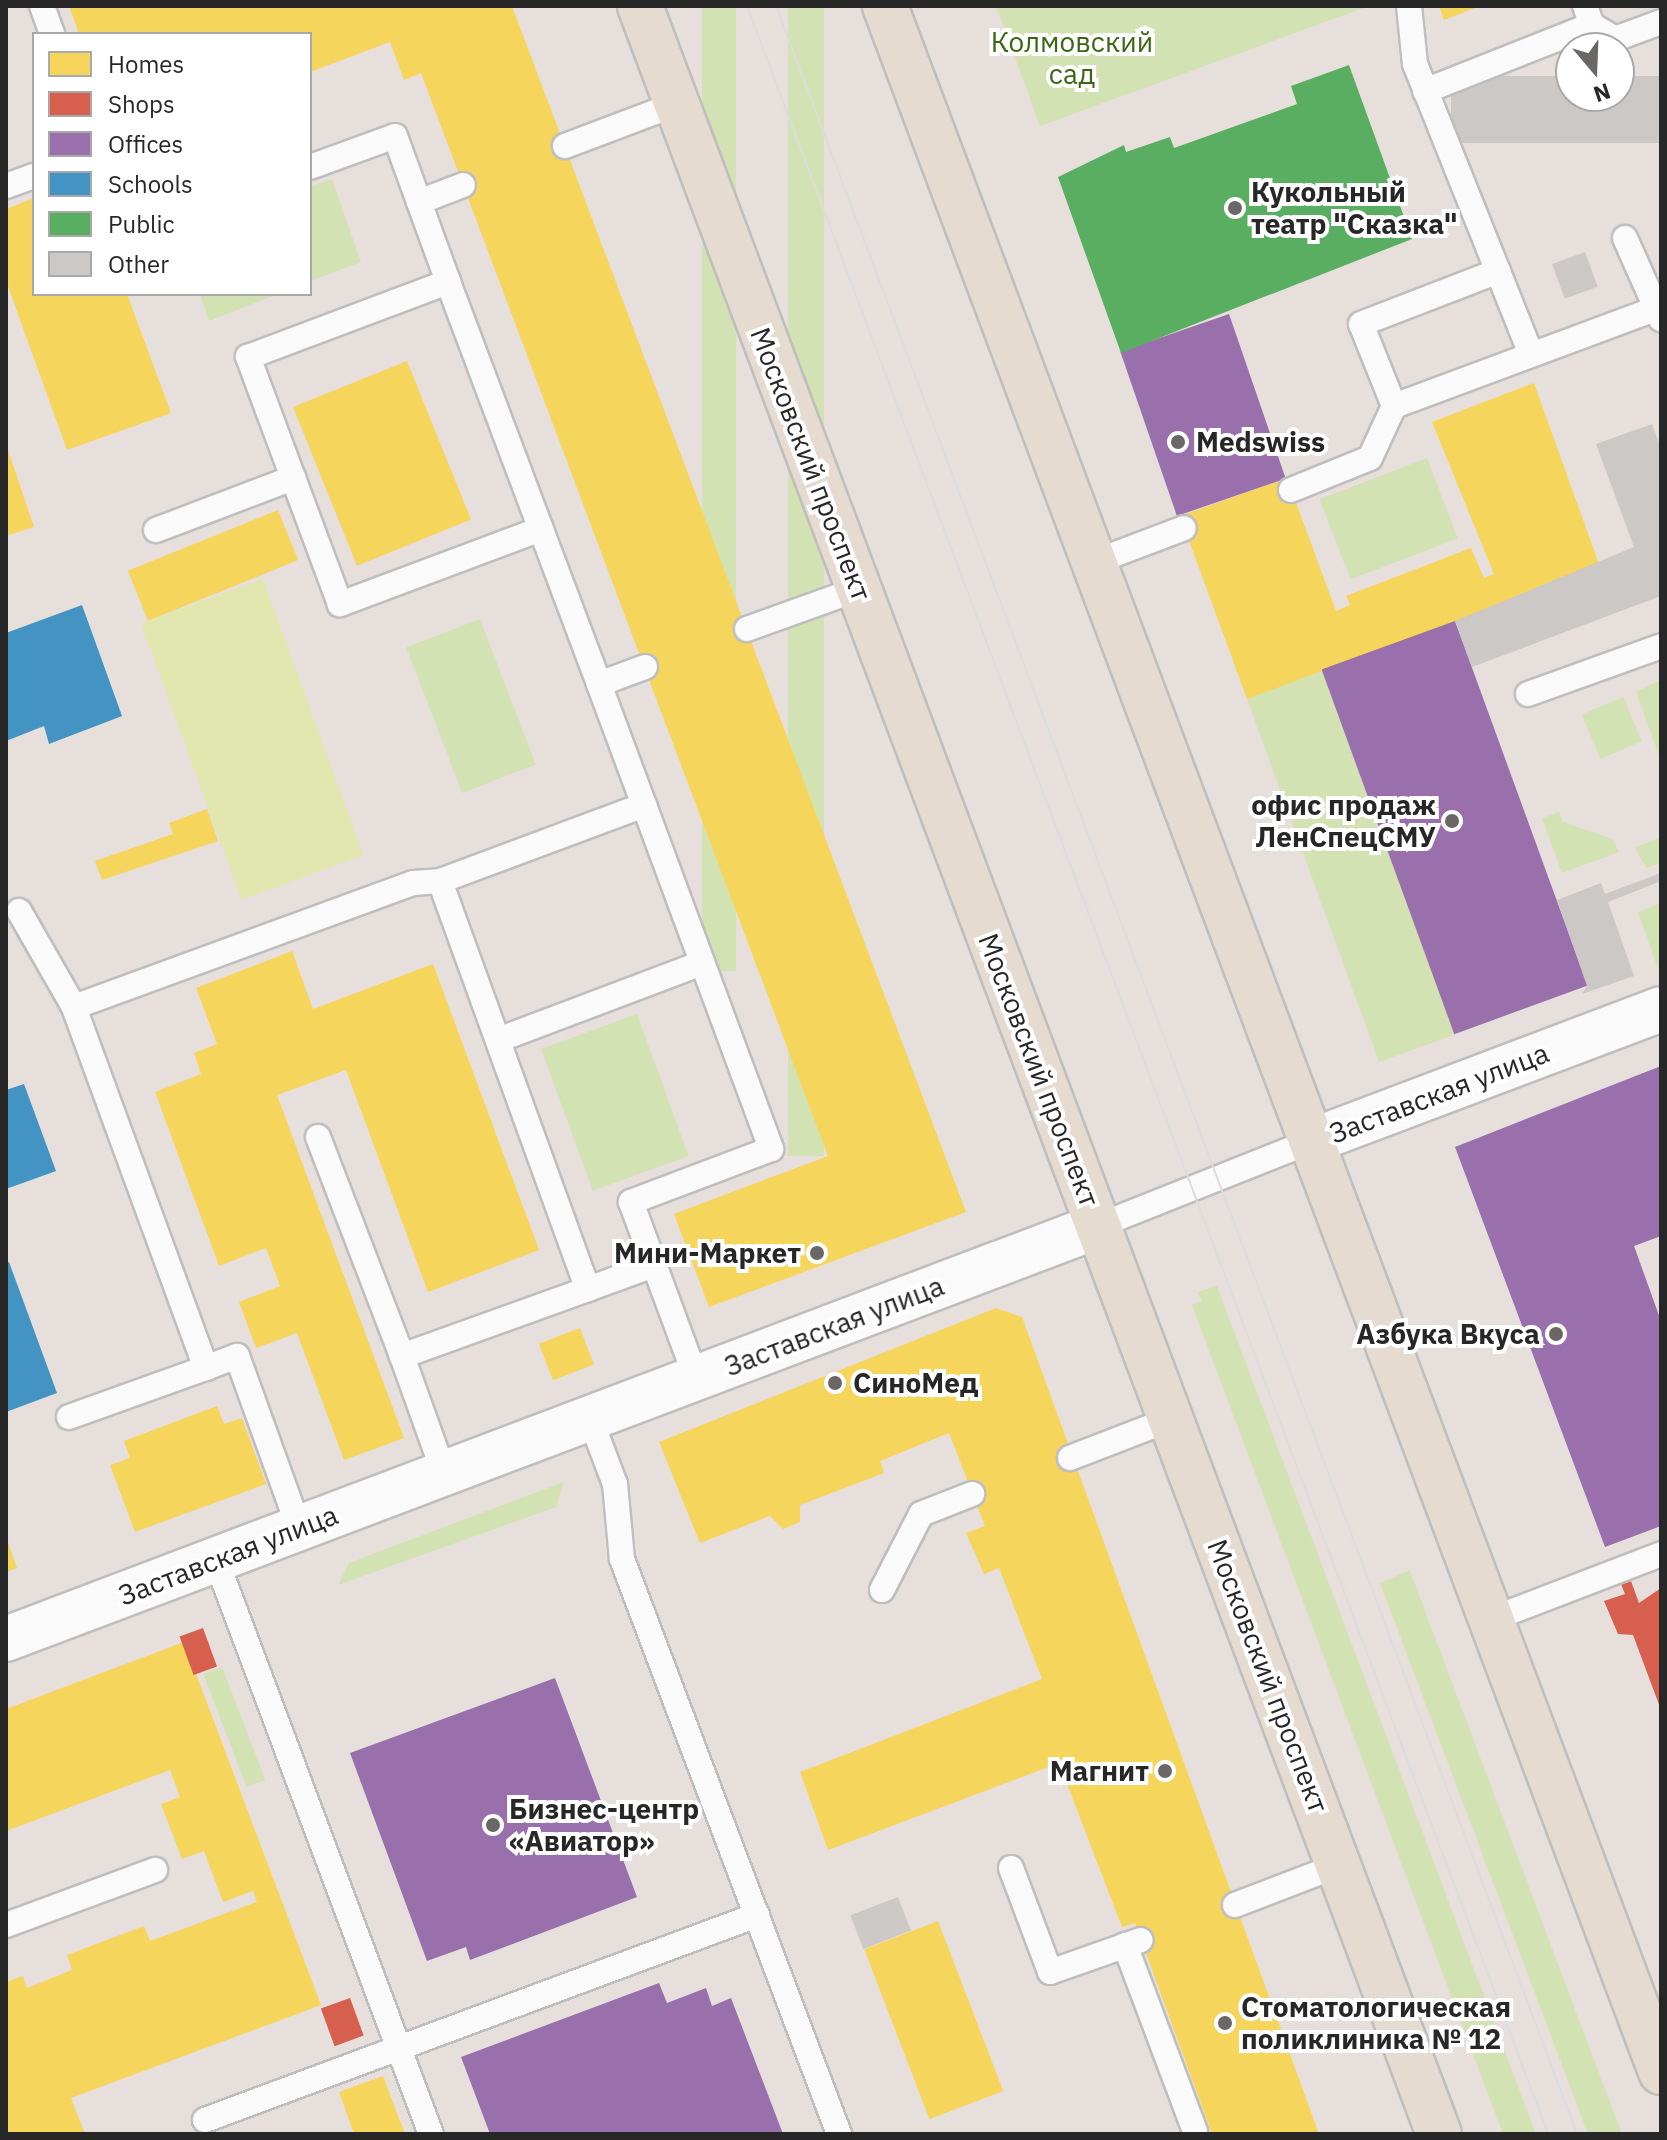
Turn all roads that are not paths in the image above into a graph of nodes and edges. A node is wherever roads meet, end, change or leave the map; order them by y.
1 (42, 6) edge
2 (640, 6) edge
3 (885, 6) edge
4 (1409, 6) edge
5 (1589, 16) edge
6 (1661, 22) edge
7 (51, 32) edge
8 (1425, 91) junction
9 (676, 104) junction
10 (565, 146) dead end
11 (312, 166) edge
12 (32, 177) edge
13 (463, 185) dead end
14 (6, 186) edge
15 (419, 202) junction
16 (1625, 238) dead end
17 (1498, 271) junction
18 (448, 282) junction
19 (1656, 315) edge
20 (1531, 354) junction
21 (1394, 406) junction
22 (293, 478) junction
23 (1291, 490) dead end
24 (1184, 528) dead end
25 (541, 529) junction
26 (156, 530) dead end
27 (1092, 563) junction
28 (858, 589) junction
29 (747, 629) dead end
30 (1661, 646) edge
31 (645, 667) dead end
32 (599, 684) junction
33 (1528, 694) dead end
34 (644, 805) junction
35 (440, 881) junction
36 (19, 911) dead end
37 (702, 963) junction
38 (74, 1007) junction
39 (1661, 1009) edge
40 (498, 1040) junction
41 (318, 1137) dead end
42 (1312, 1141) junction
43 (1098, 1226) junction
44 (654, 1265) junction
45 (588, 1289) junction
46 (402, 1356) junction
47 (206, 1368) junction
48 (696, 1378) junction
49 (69, 1417) dead end
50 (590, 1418) junction
51 (1171, 1419) junction
52 (1070, 1458) dead end
53 (444, 1473) junction
54 (972, 1494) dead end
55 (299, 1528) junction
56 (1661, 1554) edge
57 (216, 1560) junction
58 (882, 1590) dead end
59 (1492, 1619) junction
60 (6, 1639) edge
61 (1339, 1865) junction
62 (1011, 1868) dead end
63 (155, 1870) dead end
64 (1235, 1905) dead end
65 (757, 1915) junction
66 (6, 1925) edge
67 (398, 2050) junction
68 (1661, 2072) edge
69 (205, 2120) dead end
70 (1195, 2131) dead end
71 (431, 2134) edge
72 (839, 2134) edge
73 (1439, 2134) edge

1 - 7 lane
2 - 9 main road, Московский проспект
3 - 27 main road
4 - 8 lane
5 - 6 lane
5 - 8 lane
8 - 17 lane
9 - 10 lane
9 - 28 main road, Московский проспект
11 - 15 lane
12 - 14 lane
13 - 15 lane
15 - 18 lane
16 - 19 lane
17 - 20 lane
17 - 21 lane
18 - 22 lane
18 - 25 lane
19 - 20 lane
20 - 21 lane
21 - 23 lane
22 - 25 lane
22 - 26 lane
24 - 27 lane
25 - 32 lane
27 - 42 main road
28 - 29 lane
28 - 43 main road, Московский проспект
30 - 33 lane
31 - 32 lane
32 - 34 lane
34 - 35 lane
34 - 37 lane
35 - 38 lane
35 - 40 lane
36 - 38 lane
37 - 40 lane
37 - 44 lane
38 - 47 lane
39 - 42 street, Заставская улица
40 - 45 lane
41 - 46 lane
42 - 43 lane, Заставская улица
42 - 59 main road
43 - 48 street, Заставская улица
43 - 51 main road, Московский проспект
44 - 45 lane
44 - 48 lane
45 - 46 lane
46 - 53 lane
47 - 49 lane
47 - 55 lane
48 - 50 street, Заставская улица
50 - 53 street, Заставская улица
50 - 65 lane
51 - 52 lane
51 - 61 main road, Московский проспект
53 - 55 street, Заставская улица
54 - 58 lane
55 - 57 street, Заставская улица
56 - 59 lane
57 - 60 street, Заставская улица
57 - 67 lane
59 - 68 main road
61 - 64 lane
61 - 73 main road, Московский проспект
62 - 70 lane
63 - 66 lane
65 - 67 lane
65 - 72 lane
67 - 69 lane
67 - 71 lane

